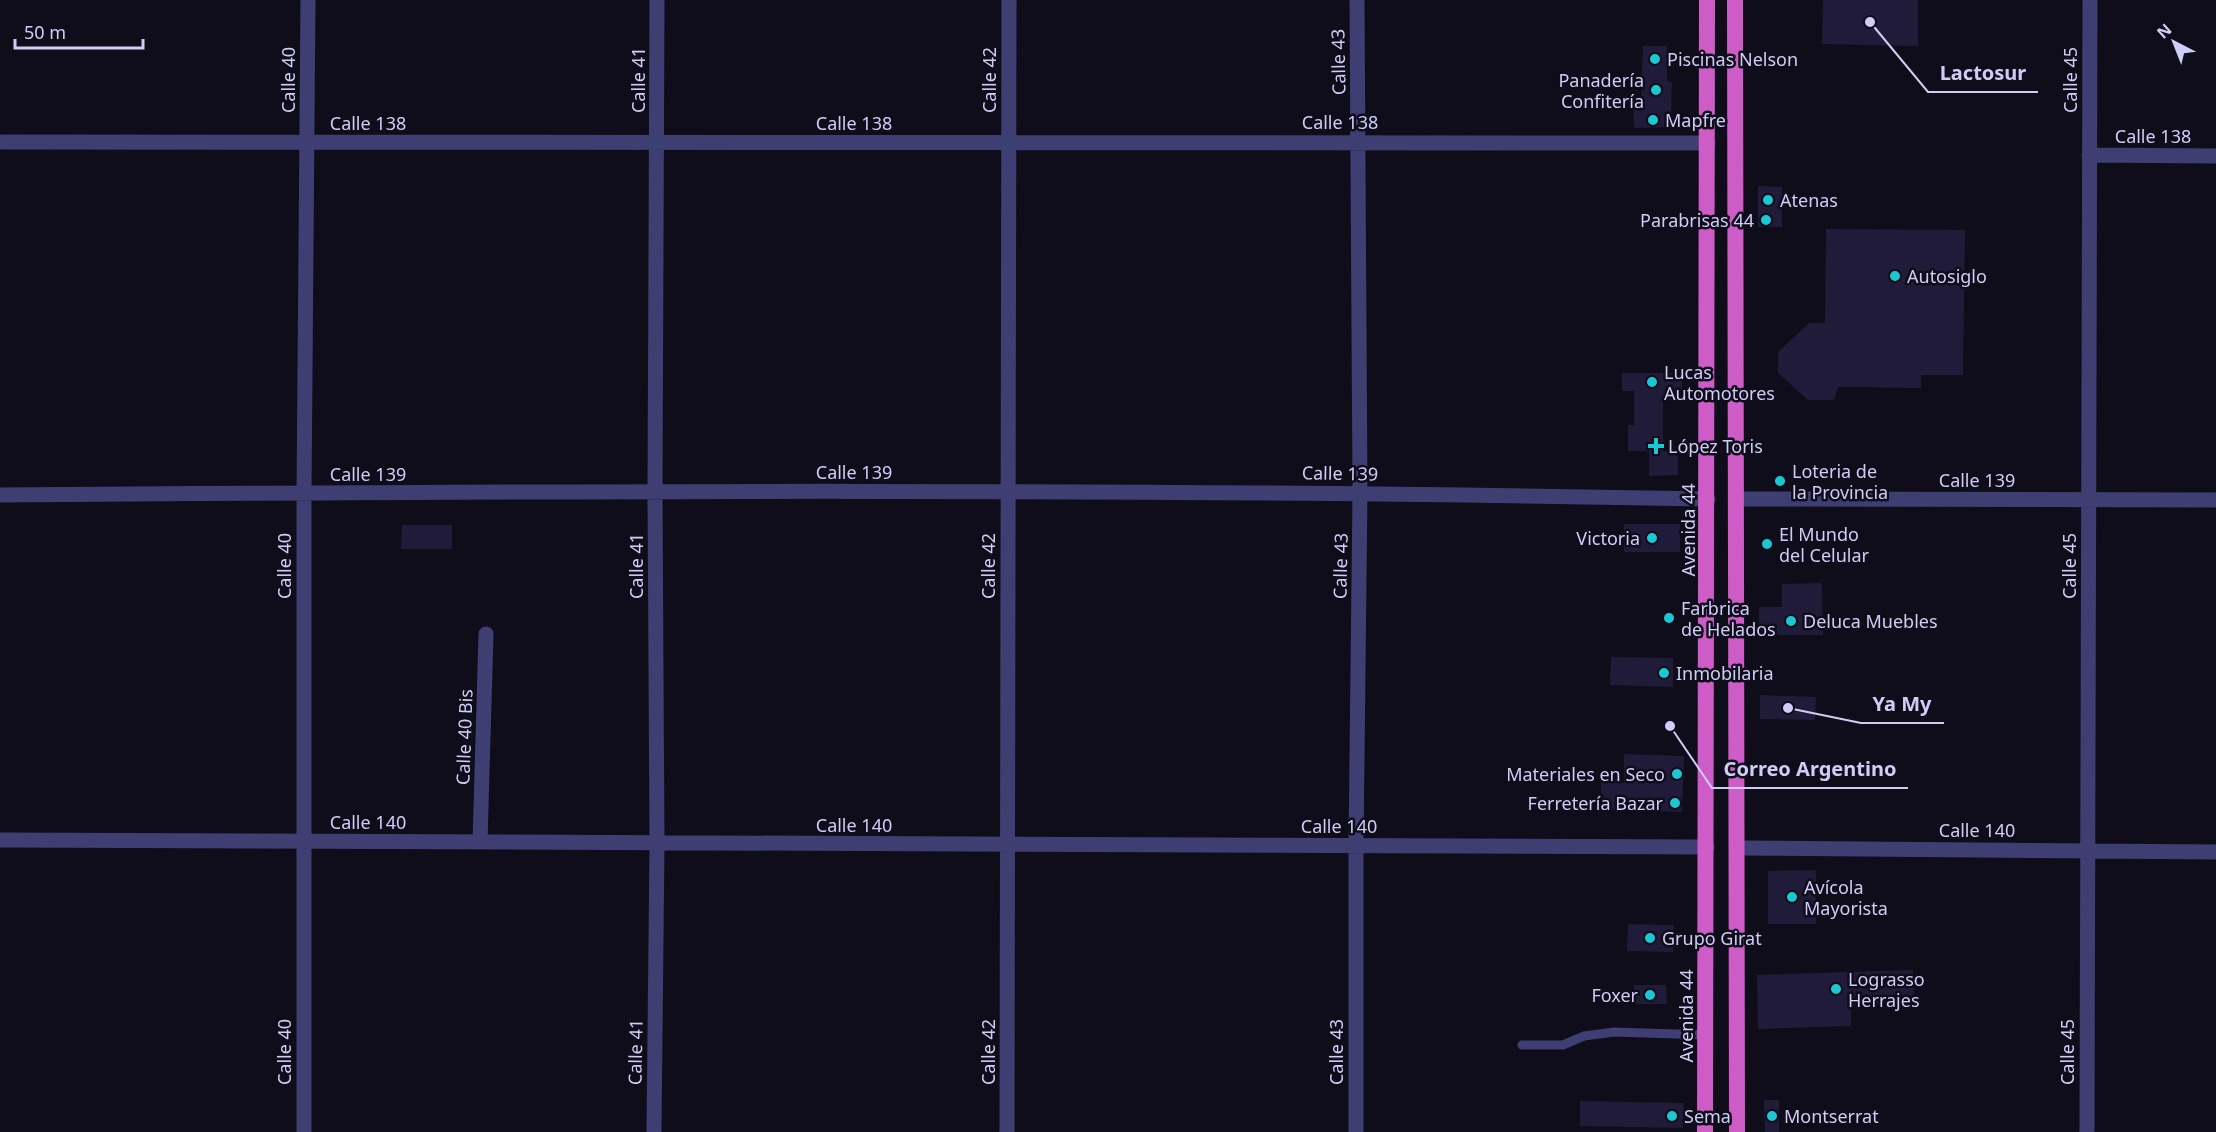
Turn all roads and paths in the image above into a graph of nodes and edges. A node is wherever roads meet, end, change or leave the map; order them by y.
1 (308, 0) edge
2 (657, 0) edge
3 (1009, 0) edge
4 (1357, 0) edge
5 (1707, 0) edge
6 (1735, 0) edge
7 (2090, 0) edge
8 (1358, 141) junction
9 (0, 142) edge
10 (658, 142) junction
11 (308, 143) junction
12 (1008, 143) junction
13 (1708, 143) junction
14 (2089, 155) junction
15 (2216, 156) edge
16 (1007, 491) junction
17 (1360, 492) junction
18 (304, 493) junction
19 (655, 494) junction
20 (0, 495) edge
21 (1708, 499) junction
22 (1738, 499) junction
23 (2089, 500) junction
24 (2216, 500) edge
25 (486, 634) dead end
26 (0, 840) edge
27 (304, 841) junction
28 (480, 842) junction
29 (657, 844) junction
30 (1010, 846) junction
31 (1356, 846) junction
32 (1707, 847) junction
33 (1738, 848) junction
34 (2087, 850) junction
35 (2216, 852) edge
36 (1706, 1035) junction
37 (1522, 1045) dead end
38 (304, 1132) edge
39 (654, 1132) edge
40 (1007, 1132) edge
41 (1356, 1132) edge
42 (1705, 1132) edge
43 (1737, 1132) edge
44 (2087, 1132) edge

1 - 11 street, Calle 40
2 - 10 street, Calle 41
3 - 12 street, Calle 42
4 - 8 street, Calle 43
5 - 13 highway, Avenida 44
6 - 22 highway
7 - 14 street, Calle 45
8 - 12 street, Calle 138
8 - 13 street, Calle 138
8 - 17 street, Calle 43
9 - 11 street, Calle 138
10 - 11 street, Calle 138
10 - 12 street, Calle 138
10 - 19 street, Calle 41
11 - 18 street, Calle 40
12 - 16 street, Calle 42
13 - 21 highway, Avenida 44
14 - 15 street, Calle 138
14 - 23 street, Calle 45
16 - 17 street, Calle 139
16 - 19 street, Calle 139
16 - 30 street, Calle 42
17 - 21 street, Calle 139
17 - 31 street, Calle 43
18 - 19 street, Calle 139
18 - 20 street, Calle 139
18 - 27 street, Calle 40
19 - 29 street, Calle 41
21 - 32 highway, Avenida 44
22 - 23 street, Calle 139
22 - 33 highway
23 - 24 street, Calle 139
23 - 34 street, Calle 45
25 - 28 street, Calle 40 Bis
26 - 27 street, Calle 140
27 - 28 street, Calle 140
27 - 38 street, Calle 40
28 - 29 street, Calle 140
29 - 30 street, Calle 140
29 - 39 street, Calle 41
30 - 31 street, Calle 140
30 - 40 street, Calle 42
31 - 32 street, Calle 140
31 - 41 street, Calle 43
32 - 36 highway, Avenida 44
33 - 34 street, Calle 140
33 - 43 highway
34 - 35 street, Calle 140
34 - 44 street, Calle 45
36 - 37 lane
36 - 42 highway, Avenida 44

